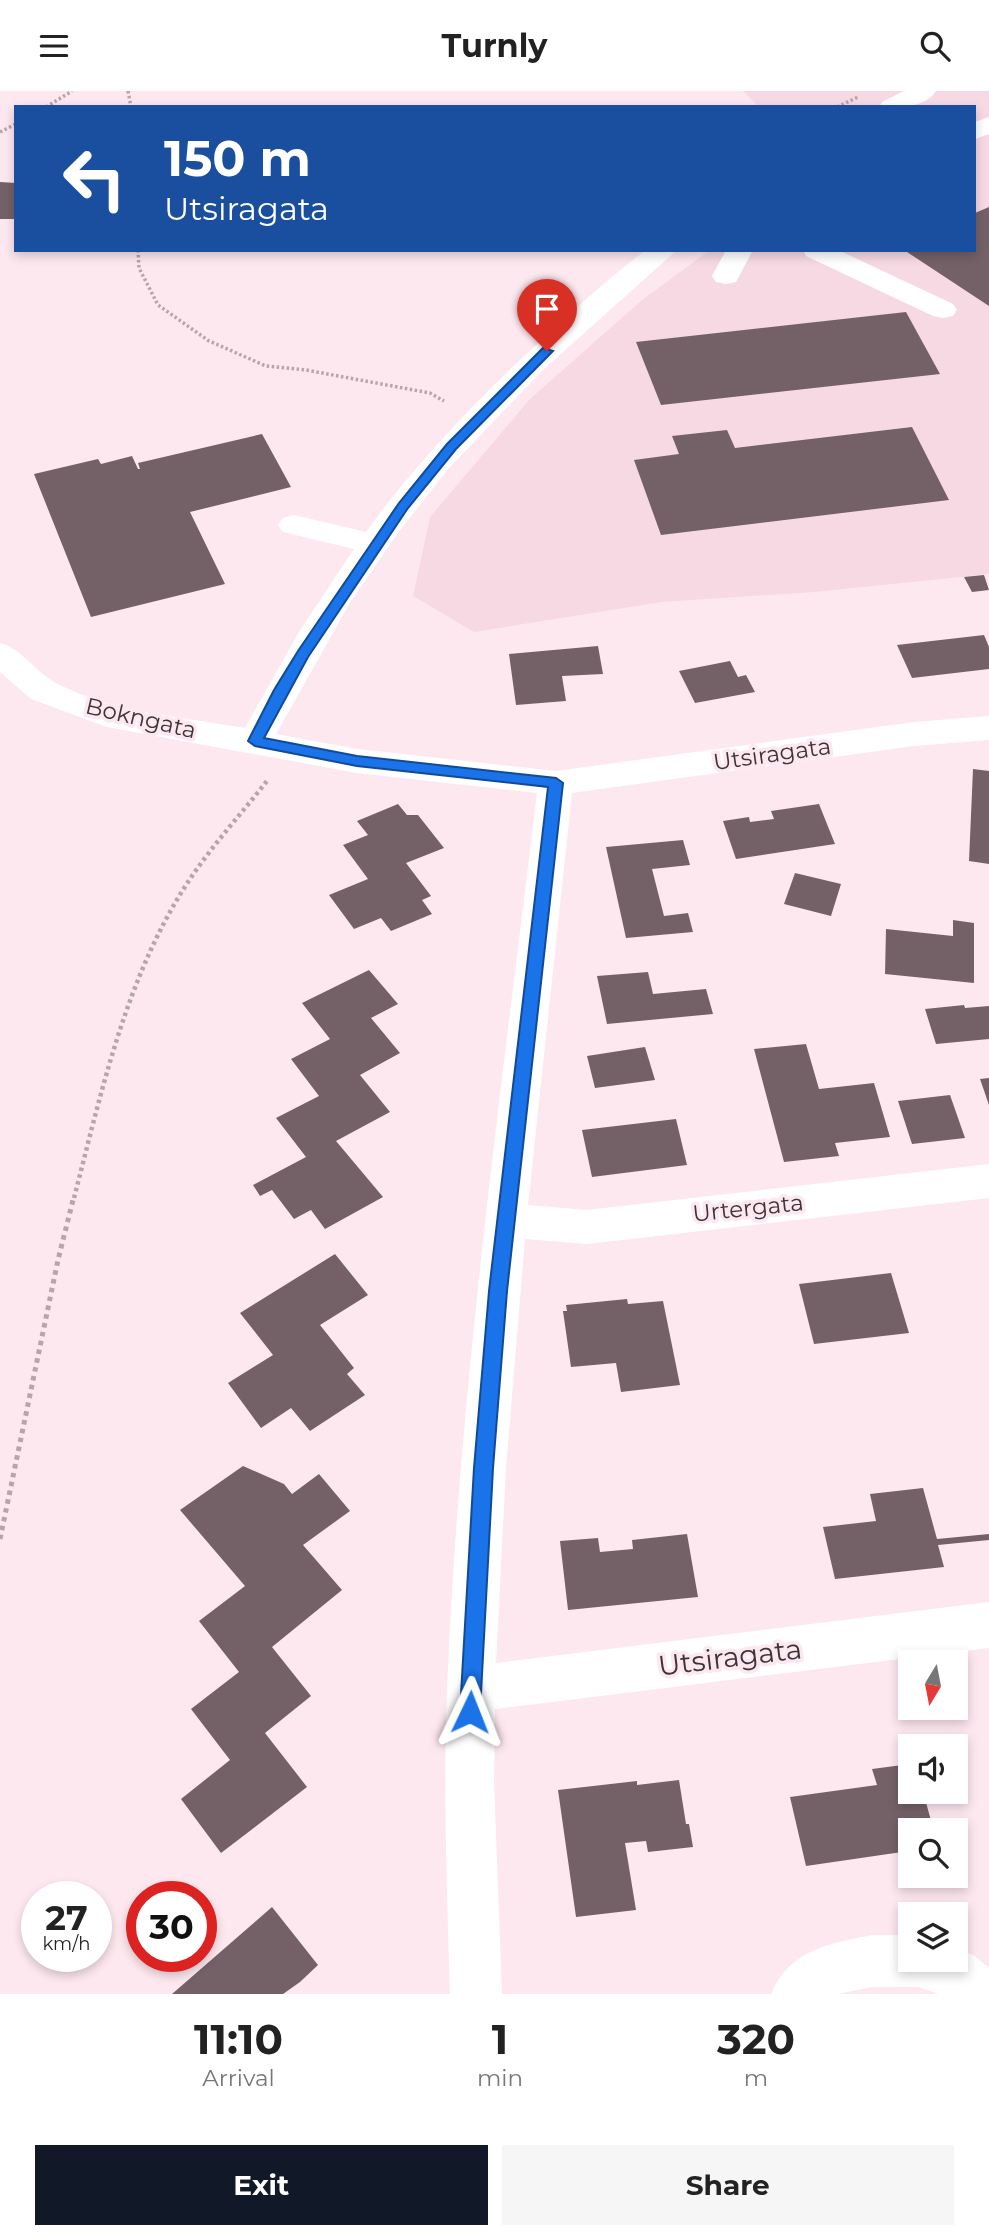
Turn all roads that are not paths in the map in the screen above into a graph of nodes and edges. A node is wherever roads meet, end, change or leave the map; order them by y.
1 (924, 91) edge
2 (895, 105) edge
3 (662, 252) edge
4 (739, 252) edge
5 (820, 252) edge
6 (726, 276) dead end
7 (943, 310) dead end
8 (294, 525) dead end
9 (375, 544) junction
10 (0, 654) edge
11 (989, 728) edge
12 (270, 745) junction
13 (556, 783) junction
14 (989, 1181) edge
15 (506, 1220) junction
16 (989, 1625) edge
17 (471, 1689) junction
18 (475, 1994) edge
19 (797, 1994) edge
20 (978, 1994) edge

1 - 2 street
3 - 9 street
4 - 6 street
5 - 7 street
8 - 9 street
9 - 12 street
10 - 12 street, Bokngata
11 - 13 street, Utsiragata
12 - 13 street, Utsiragata
13 - 15 street
14 - 15 street, Urtergata
15 - 17 street
16 - 17 street, Utsiragata
17 - 18 street
19 - 20 street

